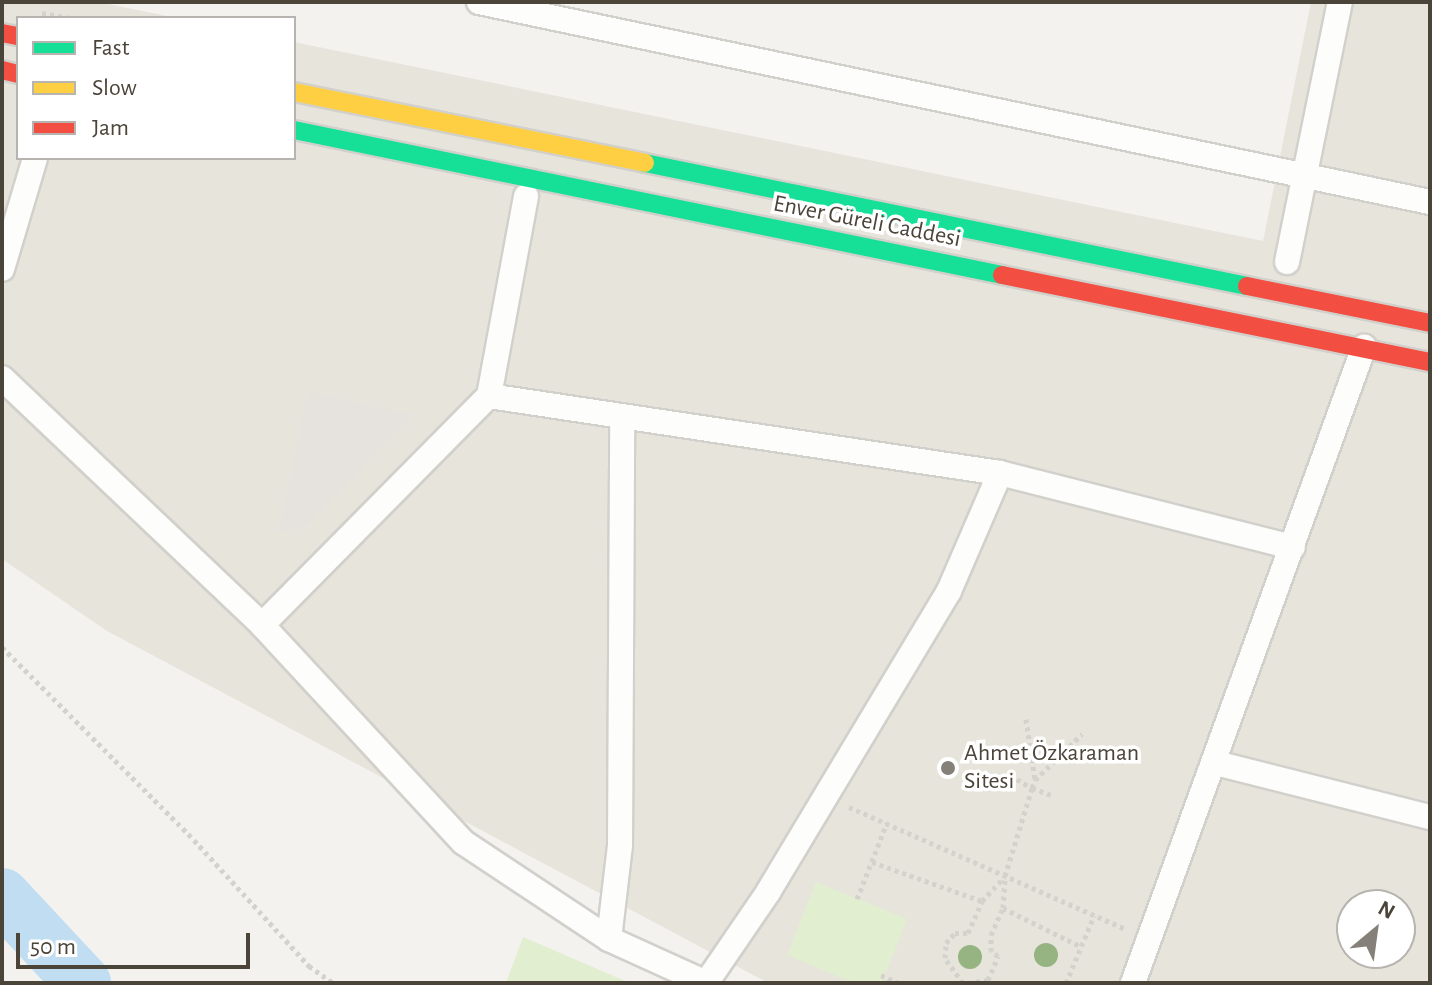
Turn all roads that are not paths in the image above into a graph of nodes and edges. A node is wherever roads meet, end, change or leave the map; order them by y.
1 (479, 2) edge
2 (1340, 2) edge
3 (296, 92) edge
4 (296, 130) edge
5 (34, 160) edge
6 (1303, 178) junction
7 (526, 196) dead end
8 (1430, 202) edge
9 (1287, 262) dead end
10 (2, 269) edge
11 (1430, 323) edge
12 (1364, 347) junction
13 (1430, 362) edge
14 (2, 378) edge
15 (489, 396) junction
16 (622, 416) junction
17 (1000, 473) junction
18 (1293, 547) junction
19 (262, 625) junction
20 (1216, 763) junction
21 (1430, 817) edge
22 (609, 939) junction
23 (706, 983) edge
24 (1133, 983) edge

1 - 6 street
2 - 6 street
3 - 11 main road, Enver Güreli Caddesi
4 - 12 main road, Enver Güreli Caddesi
5 - 10 street
6 - 8 street
6 - 9 street
7 - 15 street
12 - 13 main road, Enver Güreli Caddesi
12 - 18 street
14 - 19 street
15 - 16 street
15 - 19 street
16 - 17 street
16 - 22 street
17 - 18 street
17 - 23 street
18 - 20 street
19 - 22 street
20 - 21 street
20 - 24 street
22 - 23 street

